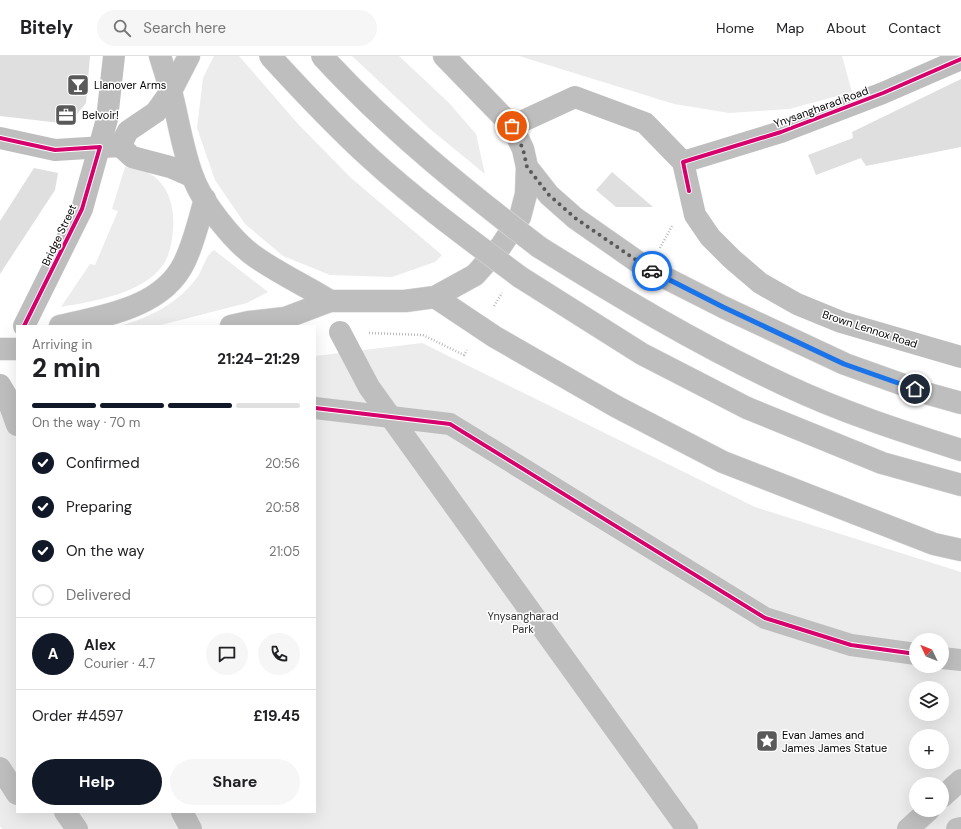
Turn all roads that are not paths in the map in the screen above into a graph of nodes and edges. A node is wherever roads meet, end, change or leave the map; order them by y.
1 (114, 56) edge
2 (160, 56) edge
3 (189, 56) edge
4 (270, 56) edge
5 (322, 56) edge
6 (444, 56) edge
7 (961, 59) edge
8 (171, 91) junction
9 (512, 126) junction
10 (0, 138) edge
11 (110, 147) junction
12 (683, 162) junction
13 (527, 167) junction
14 (193, 177) junction
15 (205, 199) junction
16 (435, 297) junction
17 (330, 301) junction
18 (24, 325) edge
19 (64, 325) edge
20 (236, 325) edge
21 (340, 332) road end
22 (961, 357) edge
23 (0, 385) edge
24 (961, 403) edge
25 (316, 408) edge
26 (391, 417) junction
27 (16, 422) edge
28 (961, 450) edge
29 (961, 485) edge
30 (961, 550) edge
31 (909, 653) edge
32 (949, 659) edge
33 (961, 660) edge
34 (0, 768) edge
35 (961, 780) edge
36 (949, 791) edge
37 (16, 792) edge
38 (66, 813) edge
39 (183, 813) edge
40 (921, 817) edge
41 (961, 828) edge
42 (77, 829) edge
43 (191, 829) edge
44 (687, 829) edge
45 (908, 829) edge
46 (957, 829) edge

1 - 11 main road
2 - 8 main road
3 - 8 main road
4 - 29 main road, bridge
5 - 28 main road, bridge
6 - 9 main road
7 - 12 main road, Ynysangharad Road
8 - 11 main road
8 - 14 main road
9 - 12 main road
9 - 13 main road
10 - 11 main road
11 - 14 main road
11 - 18 main road, Bridge Street
12 - 22 main road, Brown Lennox Road
13 - 16 main road
13 - 24 main road
14 - 15 main road
15 - 17 main road
15 - 19 main road
16 - 17 main road
16 - 30 main road
17 - 20 main road
21 - 26 main road
23 - 27 main road
25 - 26 main road
26 - 31 main road
26 - 44 main road
32 - 33 main road
34 - 37 main road
35 - 36 main road
38 - 42 main road
39 - 43 main road
40 - 45 main road
41 - 46 main road

